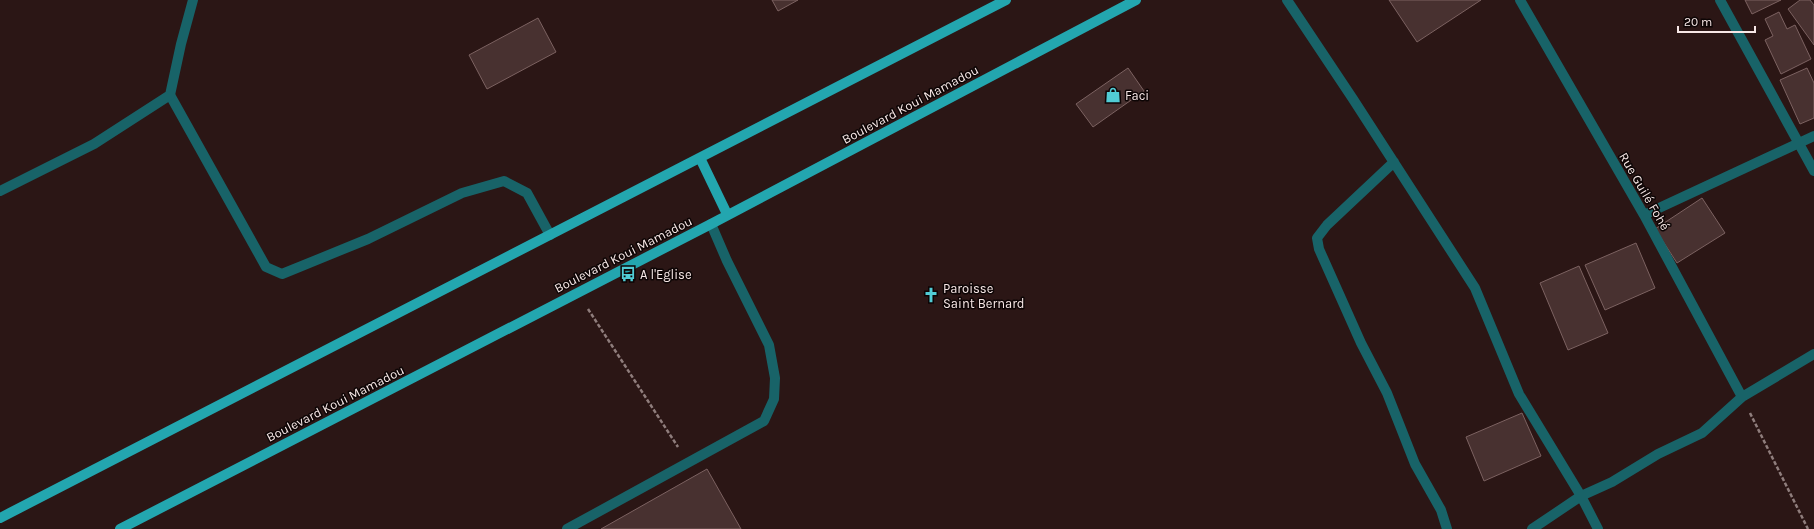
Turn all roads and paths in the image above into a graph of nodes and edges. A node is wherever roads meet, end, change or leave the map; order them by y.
1 (193, 0) edge
2 (1006, 0) edge
3 (1136, 0) edge
4 (1287, 0) edge
5 (1520, 0) edge
6 (1720, 0) edge
7 (170, 95) junction
8 (1814, 136) edge
9 (1798, 144) junction
10 (700, 158) junction
11 (1394, 162) junction
12 (1814, 171) edge
13 (0, 191) edge
14 (727, 214) junction
15 (1644, 215) junction
16 (711, 224) junction
17 (550, 236) junction
18 (577, 293) junction
19 (1814, 354) edge
20 (1742, 397) junction
21 (688, 462) junction
22 (1581, 496) junction
23 (0, 518) edge
24 (120, 529) edge
25 (567, 529) edge
26 (1447, 529) edge
27 (1532, 529) edge
28 (1598, 529) edge
29 (1808, 529) edge

1 - 7 street
2 - 10 main road
3 - 14 main road, Boulevard Koui Mamadou
4 - 11 street
5 - 15 street, Rue Guilé Fohé
6 - 9 street
7 - 13 street
7 - 17 street
8 - 9 street
9 - 12 street
9 - 15 street
10 - 14 main road
10 - 17 main road
11 - 22 street
11 - 26 street
14 - 16 main road, Boulevard Koui Mamadou
15 - 20 street, Rue Guilé Fohé
16 - 18 main road, Boulevard Koui Mamadou
16 - 21 street
17 - 23 main road
18 - 21 path
18 - 24 main road, Boulevard Koui Mamadou
19 - 20 street
20 - 22 street
20 - 29 path
21 - 25 street
22 - 27 street
22 - 28 street

